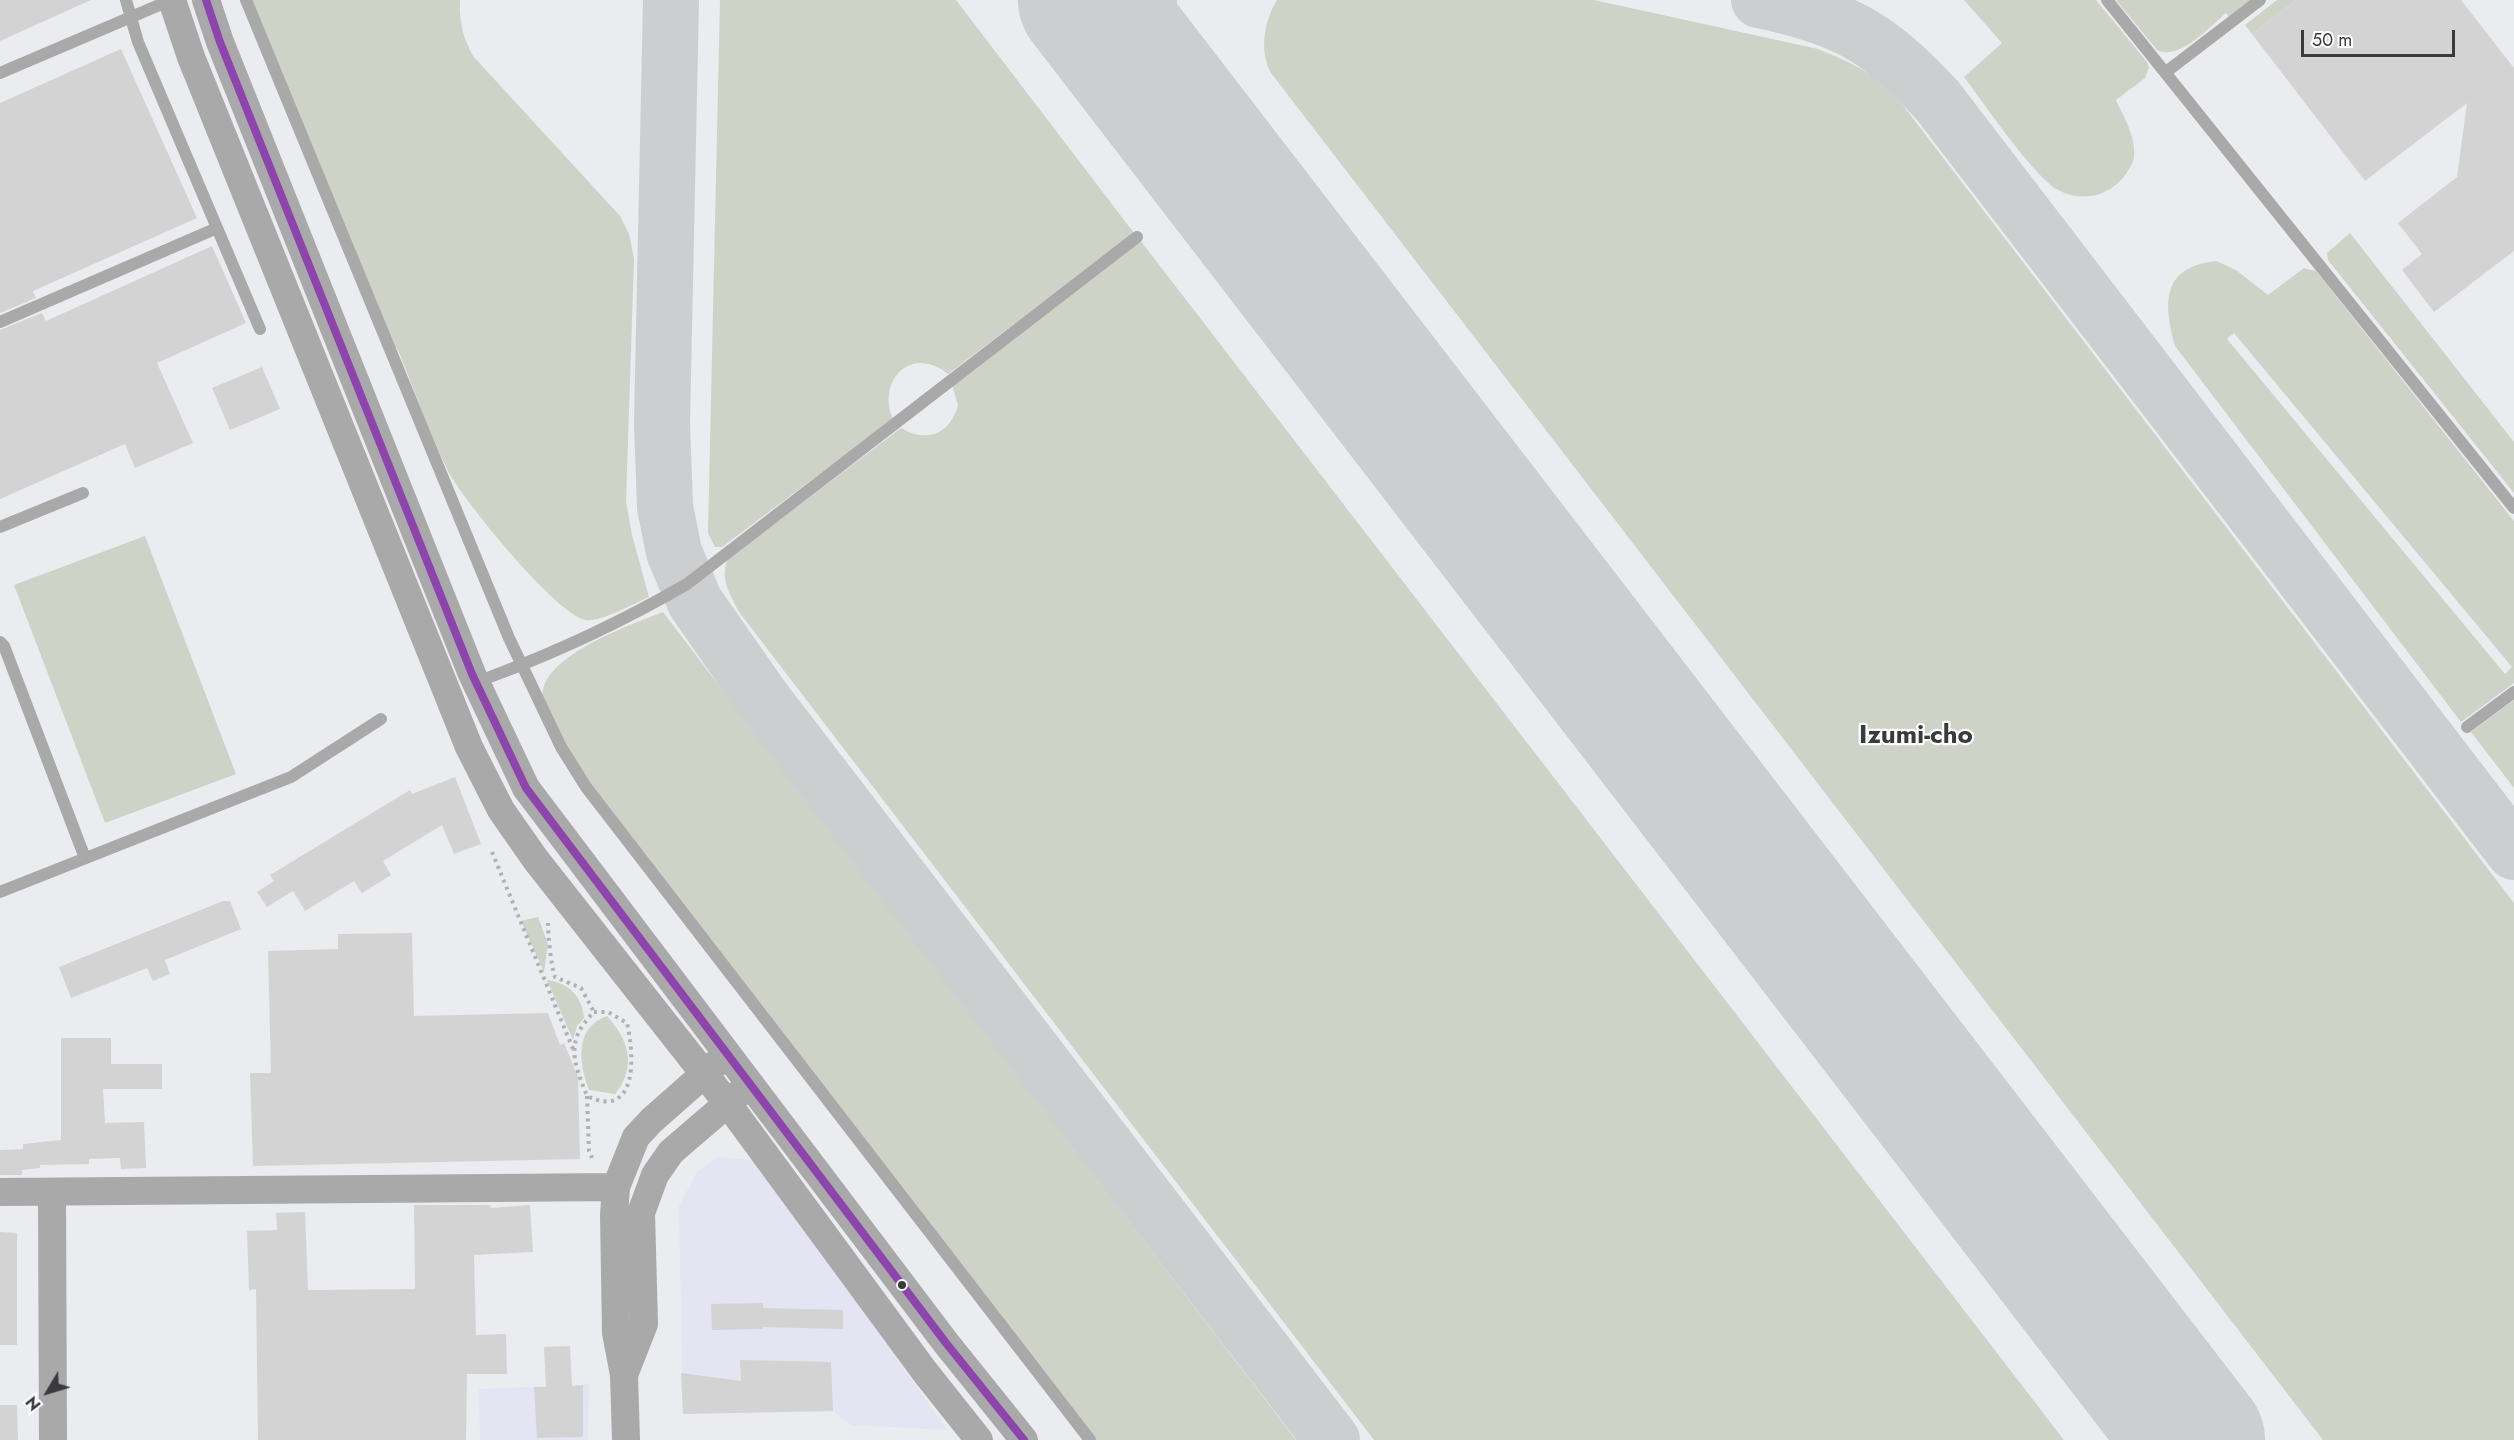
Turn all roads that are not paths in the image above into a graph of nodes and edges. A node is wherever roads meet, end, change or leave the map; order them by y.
1 (126, 0) edge
2 (171, 0) edge
3 (206, 0) edge
4 (246, 0) edge
5 (2107, 0) edge
6 (2260, 0) edge
7 (131, 16) junction
8 (2166, 72) junction
9 (0, 73) edge
10 (217, 228) junction
11 (1137, 237) dead end
12 (0, 322) edge
13 (260, 329) dead end
14 (83, 493) dead end
15 (2514, 508) edge
16 (0, 527) edge
17 (0, 642) edge
18 (522, 665) junction
19 (490, 677) dead end
20 (2514, 692) edge
21 (381, 719) dead end
22 (2467, 727) dead end
23 (85, 858) junction
24 (0, 892) edge
25 (727, 1054) junction
26 (704, 1074) junction
27 (750, 1085) junction
28 (728, 1104) junction
29 (616, 1187) junction
30 (52, 1191) junction
31 (0, 1192) edge
32 (624, 1375) junction
33 (53, 1440) edge
34 (626, 1440) edge
35 (979, 1440) edge
36 (1024, 1440) edge
37 (1090, 1440) edge

1 - 7 lane
2 - 7 lane
2 - 26 street
3 - 25 street
4 - 18 lane
5 - 8 lane
6 - 8 lane
7 - 9 lane
7 - 10 lane
8 - 15 lane
10 - 12 lane
10 - 13 lane
11 - 18 lane
14 - 16 lane
17 - 23 lane
18 - 19 lane
18 - 37 lane
20 - 22 lane
21 - 23 lane
23 - 24 lane
25 - 26 street
25 - 27 street
26 - 28 street
26 - 29 street
27 - 28 street
27 - 36 street
28 - 32 street
28 - 35 street
29 - 30 street
29 - 32 street
30 - 31 street
30 - 33 street
32 - 34 street

